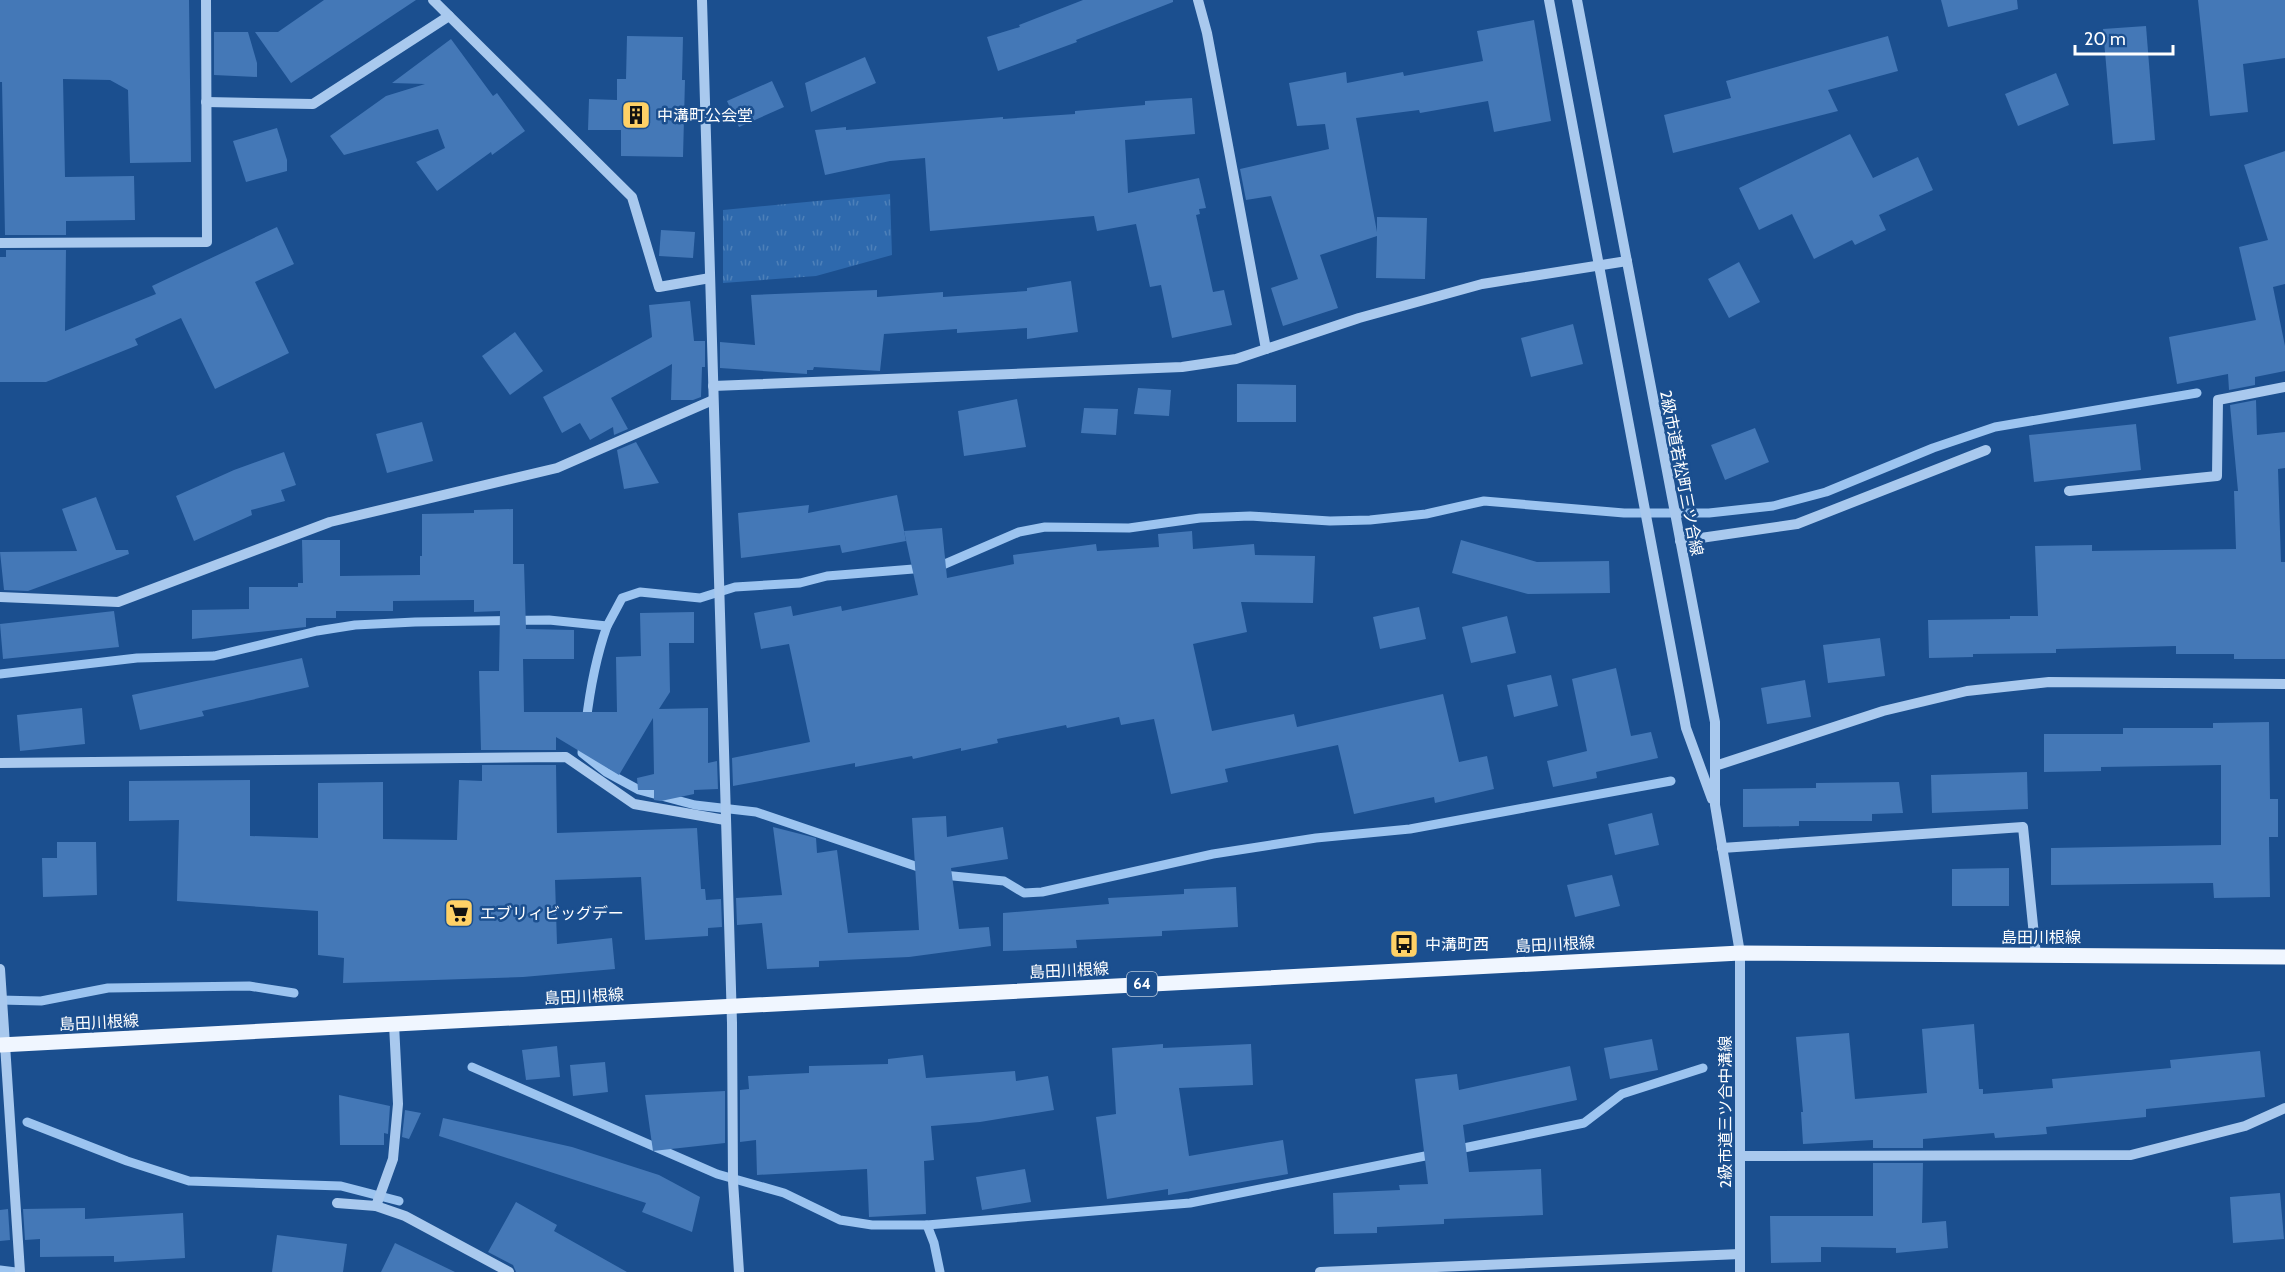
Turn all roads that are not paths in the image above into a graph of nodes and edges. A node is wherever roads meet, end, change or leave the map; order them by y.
1 (206, 0) edge
2 (433, 0) edge
3 (702, 0) edge
4 (1198, 0) edge
5 (1549, 0) edge
6 (1577, 0) edge
7 (448, 16) junction
8 (206, 102) junction
9 (0, 243) edge
10 (1627, 261) junction
11 (1599, 264) junction
12 (710, 278) junction
13 (1266, 349) junction
14 (712, 386) junction
15 (2285, 387) edge
16 (713, 400) junction
17 (1986, 450) dead end
18 (2069, 491) dead end
19 (1680, 541) junction
20 (0, 597) edge
21 (2285, 684) edge
22 (0, 763) edge
23 (1715, 766) junction
24 (1714, 805) junction
25 (725, 820) junction
26 (1722, 848) junction
27 (1740, 953) junction
28 (2036, 955) junction
29 (2285, 957) edge
30 (0, 969) edge
31 (0, 978) edge
32 (730, 1006) junction
33 (394, 1024) junction
34 (2, 1045) edge
35 (2285, 1108) edge
36 (1740, 1156) junction
37 (337, 1203) dead end
38 (376, 1206) junction
39 (1740, 1254) junction
40 (20, 1272) edge
41 (509, 1272) edge
42 (739, 1272) edge
43 (1320, 1272) edge
44 (1740, 1272) edge

1 - 8 street
2 - 7 street
3 - 12 street
4 - 13 street
5 - 11 street
6 - 10 street, 2級市道若松町三ツ合線
7 - 8 street
7 - 12 street
8 - 9 street
10 - 11 street
10 - 19 street, 2級市道若松町三ツ合線
11 - 13 street
11 - 24 street
12 - 14 street
13 - 14 street
14 - 16 street
15 - 18 street
16 - 20 street
16 - 25 street
17 - 19 street
19 - 23 street, 2級市道若松町三ツ合線
21 - 23 street
22 - 25 street
23 - 24 street, 2級市道若松町三ツ合線
24 - 26 street, 2級市道若松町三ツ合線
25 - 32 street
26 - 27 street, 2級市道若松町三ツ合線
26 - 28 street
27 - 28 main road, 島田川根線 / 64
27 - 32 main road, 島田川根線 / 64
27 - 36 street, 2級市道三ツ合中溝線
28 - 29 main road, 島田川根線 / 64
30 - 31 street
31 - 34 street
32 - 33 main road, 島田川根線 / 64
32 - 42 street
33 - 34 main road, 島田川根線 / 64
33 - 38 street
34 - 40 street
35 - 36 street
36 - 39 street, 2級市道三ツ合中溝線
37 - 38 street
38 - 41 street
39 - 43 street
39 - 44 street, 2級市道三ツ合中溝線

